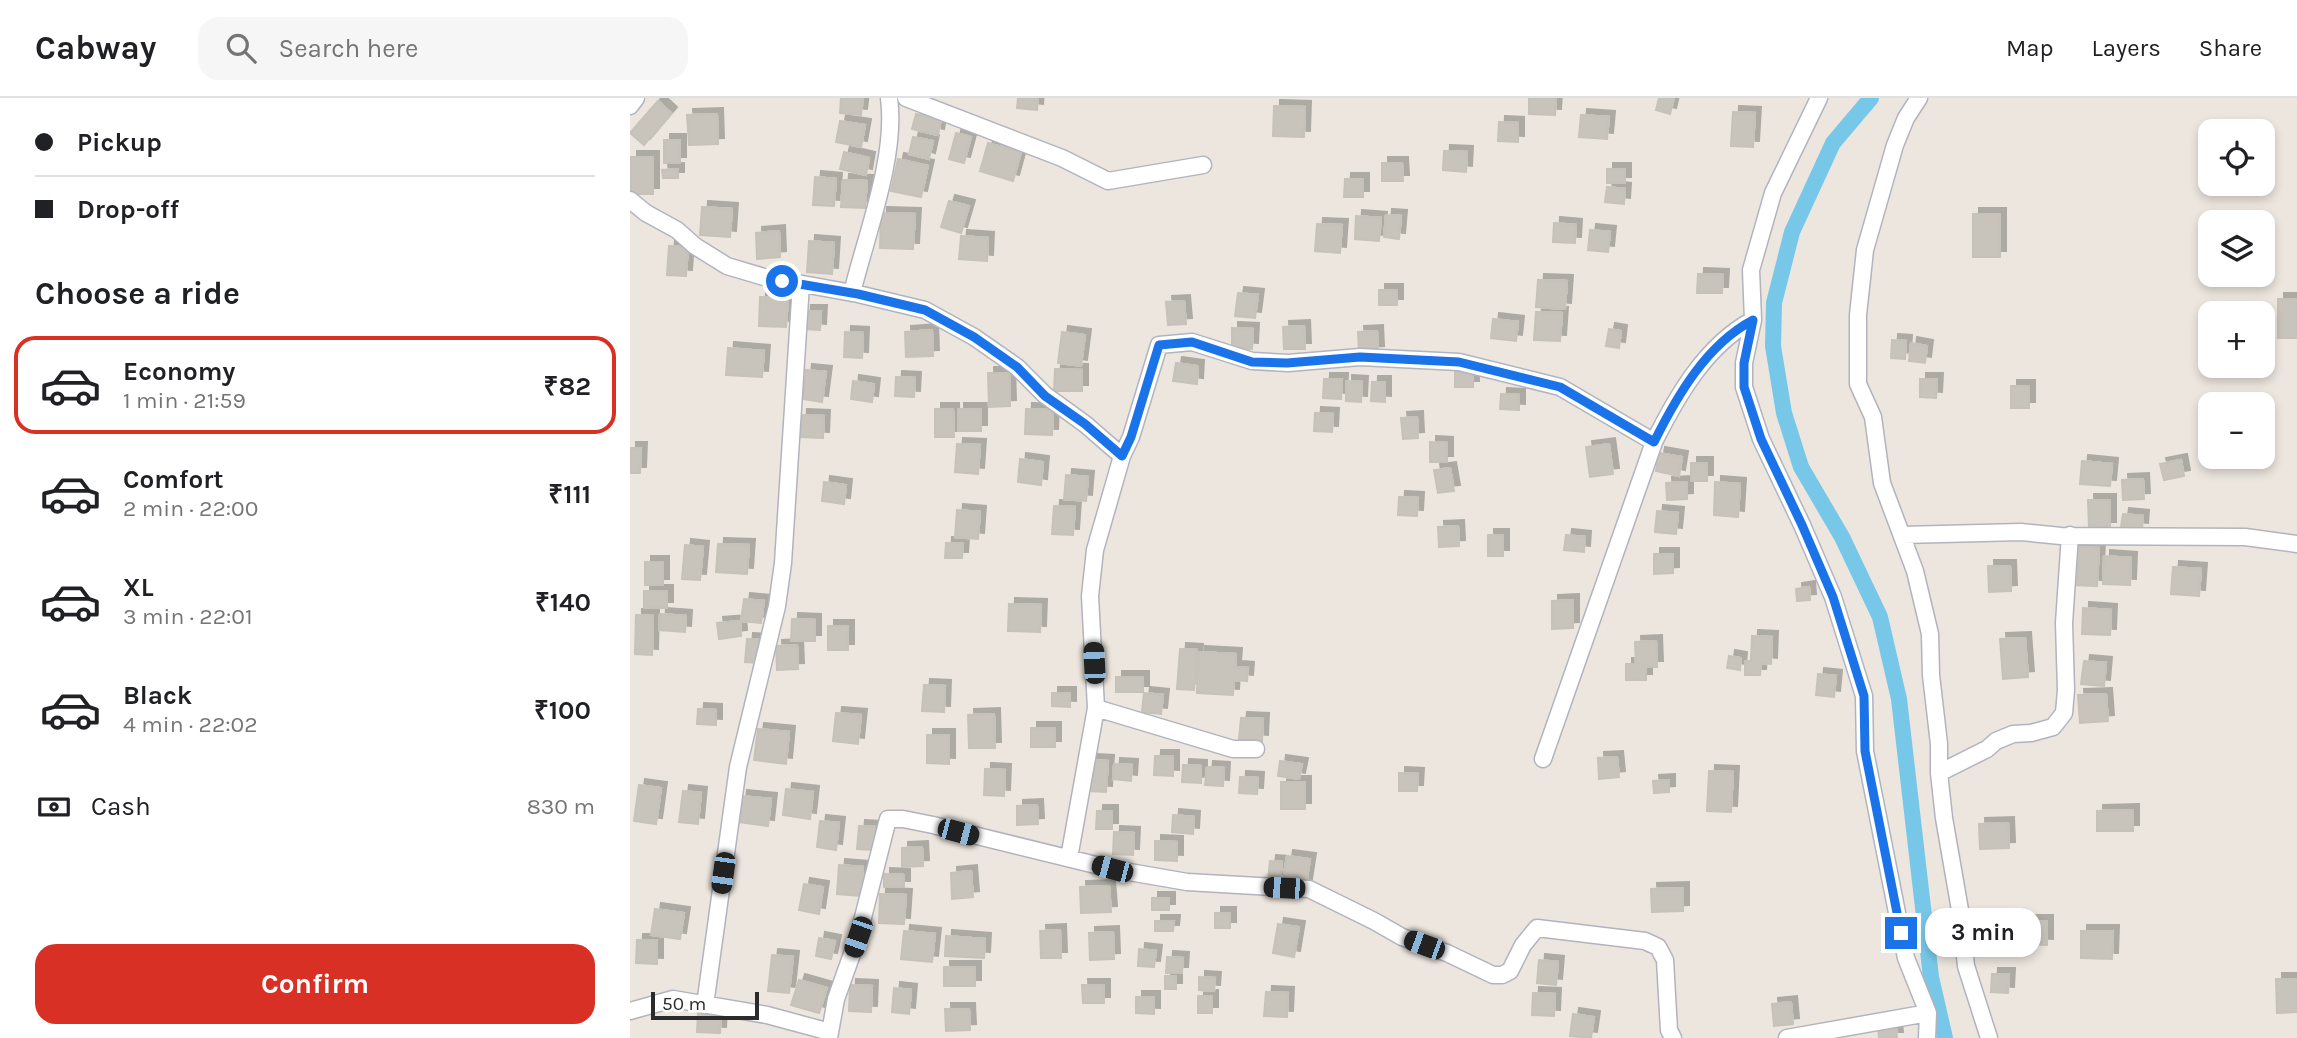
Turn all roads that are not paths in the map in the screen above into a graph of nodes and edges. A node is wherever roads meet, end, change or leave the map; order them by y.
1 (636, 98) edge
2 (889, 98) edge
3 (906, 98) edge
4 (1819, 98) edge
5 (1919, 98) edge
6 (630, 106) edge
7 (1203, 166) dead end
8 (630, 200) edge
9 (801, 284) junction
10 (852, 293) junction
11 (1753, 320) junction
12 (1654, 442) junction
13 (1122, 456) junction
14 (2070, 535) junction
15 (1902, 536) junction
16 (2297, 544) edge
17 (1096, 708) junction
18 (1256, 749) dead end
19 (1543, 759) dead end
20 (1939, 774) junction
21 (1069, 858) junction
22 (705, 1006) junction
23 (630, 1011) edge
24 (1928, 1013) junction
25 (830, 1035) edge
26 (1673, 1038) edge
27 (1787, 1038) edge
28 (1927, 1038) edge
29 (1989, 1038) edge

1 - 6 street
2 - 10 street
3 - 7 street
4 - 11 street
5 - 15 street
8 - 9 street
9 - 10 street
9 - 22 street
10 - 13 street
11 - 12 street
11 - 24 street
12 - 13 street
12 - 19 street
13 - 17 street
14 - 15 street
14 - 16 street
14 - 20 street
15 - 20 street
17 - 18 street
17 - 21 street
20 - 29 street
21 - 25 street
21 - 26 street
22 - 23 street
22 - 25 street
24 - 27 street
24 - 28 street

